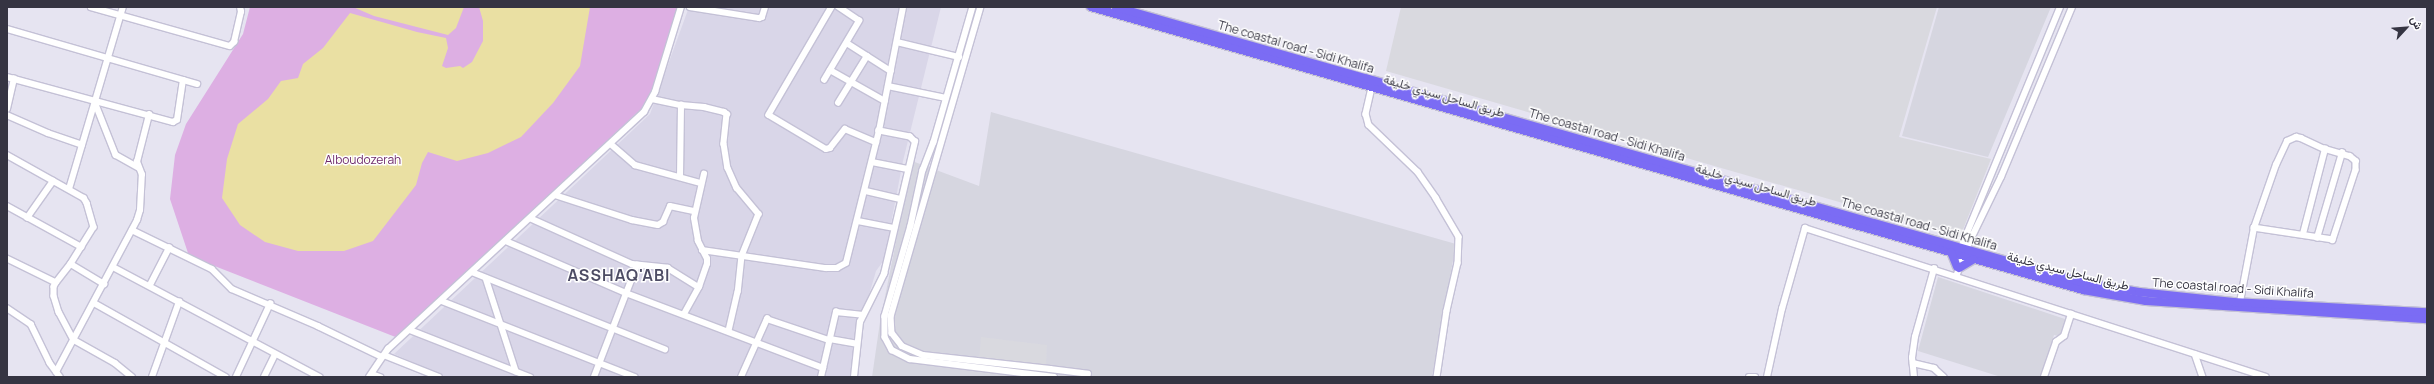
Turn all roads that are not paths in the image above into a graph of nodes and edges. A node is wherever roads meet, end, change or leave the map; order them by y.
1 (90, 7) edge
2 (123, 7) edge
3 (240, 7) edge
4 (682, 7) edge
5 (690, 7) edge
6 (765, 7) edge
7 (832, 7) edge
8 (838, 7) edge
9 (903, 7) edge
10 (973, 7) edge
11 (981, 7) edge
12 (1091, 7) edge
13 (1116, 7) edge
14 (2060, 7) edge
15 (2072, 7) edge
16 (121, 14) junction
17 (7, 29) edge
18 (897, 42) junction
19 (847, 43) junction
20 (867, 56) junction
21 (108, 57) junction
22 (959, 57) junction
23 (830, 70) junction
24 (891, 71) junction
25 (7, 77) edge
26 (14, 79) junction
27 (183, 80) junction
28 (824, 80) dead end
29 (850, 82) junction
30 (198, 84) dead end
31 (888, 86) junction
32 (1372, 88) junction
33 (946, 98) junction
34 (652, 99) junction
35 (95, 101) junction
36 (885, 101) junction
37 (838, 103) dead end
38 (681, 105) junction
39 (7, 109) edge
40 (7, 115) edge
41 (149, 115) junction
42 (879, 131) junction
43 (876, 142) junction
44 (611, 144) junction
45 (82, 145) junction
46 (2325, 149) junction
47 (930, 152) junction
48 (2342, 154) junction
49 (9, 156) edge
50 (937, 156) junction
51 (872, 162) junction
52 (7, 163) edge
53 (139, 168) junction
54 (907, 170) junction
55 (704, 174) dead end
56 (680, 177) junction
57 (53, 180) junction
58 (701, 183) junction
59 (69, 189) junction
60 (866, 191) junction
61 (555, 195) junction
62 (917, 198) junction
63 (901, 199) junction
64 (924, 200) junction
65 (7, 206) edge
66 (694, 211) junction
67 (26, 218) junction
68 (530, 218) junction
69 (858, 221) junction
70 (894, 228) junction
71 (2254, 228) junction
72 (132, 230) junction
73 (2303, 234) junction
74 (2317, 238) junction
75 (506, 241) junction
76 (82, 247) junction
77 (169, 248) junction
78 (702, 250) junction
79 (1960, 252) junction
80 (742, 256) junction
81 (7, 259) edge
82 (1974, 259) junction
83 (71, 264) junction
84 (637, 265) junction
85 (113, 267) junction
86 (1934, 269) junction
87 (1958, 271) junction
88 (472, 272) junction
89 (486, 278) junction
90 (56, 283) junction
91 (104, 284) junction
92 (150, 286) junction
93 (699, 286) junction
94 (626, 292) junction
95 (442, 301) junction
96 (179, 302) junction
97 (2240, 302) junction
98 (94, 304) junction
99 (270, 304) junction
100 (7, 308) edge
101 (2427, 312) edge
102 (684, 314) junction
103 (2071, 314) junction
104 (863, 315) junction
105 (2427, 319) edge
106 (501, 325) junction
107 (613, 329) junction
108 (410, 330) junction
109 (729, 331) junction
110 (74, 340) junction
111 (829, 340) junction
112 (253, 342) junction
113 (756, 342) junction
114 (164, 344) junction
115 (857, 344) junction
116 (665, 349) dead end
117 (275, 354) junction
118 (2195, 354) junction
119 (923, 355) junction
120 (383, 356) junction
121 (923, 362) junction
122 (599, 363) junction
123 (1912, 363) junction
124 (822, 368) junction
125 (516, 371) junction
126 (58, 375) edge
127 (370, 375) edge
128 (1088, 376) edge
129 (132, 377) edge
130 (152, 377) edge
131 (226, 377) edge
132 (236, 377) edge
133 (264, 377) edge
134 (320, 377) edge
135 (380, 377) edge
136 (439, 377) edge
137 (530, 377) edge
138 (594, 377) edge
139 (635, 377) edge
140 (741, 377) edge
141 (821, 377) edge
142 (854, 377) edge
143 (1054, 377) edge
144 (1437, 377) edge
145 (1749, 377) edge
146 (1756, 377) edge
147 (1767, 377) edge
148 (1914, 377) edge
149 (1944, 377) edge
150 (2044, 377) edge
151 (2203, 377) edge
152 (2265, 377) edge

1 - 16 street
2 - 16 street
3 - 16 street
4 - 34 street
5 - 6 street
7 - 43 street
8 - 19 street
9 - 18 street
10 - 22 street
11 - 50 street
12 - 32 highway, طريق الساحل سيدي خليفة
13 - 79 highway, The coastal road - Sidi Khalifa
14 - 79 street
15 - 79 street
16 - 21 street
17 - 21 street
18 - 22 street
18 - 24 street
19 - 20 street
19 - 23 street
20 - 24 street
20 - 29 street
21 - 27 street
21 - 35 street
22 - 33 street
23 - 28 street
23 - 29 street
24 - 31 street
25 - 26 street
26 - 35 street
26 - 39 street
27 - 30 street
27 - 41 street
29 - 36 street
29 - 37 street
31 - 33 street
31 - 36 street
32 - 79 highway, طريق الساحل سيدي خليفة
32 - 144 street
33 - 47 street
34 - 38 street
34 - 44 street
35 - 41 street
35 - 45 street
35 - 53 street
36 - 42 street
38 - 56 street
38 - 80 street
40 - 45 street
41 - 53 street
42 - 43 street
42 - 54 street
43 - 51 street
44 - 56 street
44 - 61 street
45 - 59 street
46 - 48 street
46 - 71 street
46 - 73 street
47 - 50 street
47 - 62 street
48 - 74 street
48 - 74 street
49 - 52 street
49 - 57 street
50 - 64 street
51 - 54 street
51 - 60 street
53 - 72 street
54 - 63 street
55 - 58 street
56 - 58 street
57 - 59 street
57 - 67 street
58 - 66 street
59 - 76 street
60 - 63 street
60 - 69 street
61 - 66 street
61 - 68 street
62 - 64 street
62 - 121 street
63 - 70 street
64 - 119 street
65 - 67 street
66 - 78 street
67 - 76 street
68 - 75 street
68 - 84 street
69 - 70 street
69 - 80 street
70 - 104 street
71 - 73 street
71 - 97 street
72 - 77 street
72 - 85 street
73 - 74 street
75 - 88 street
75 - 94 street
76 - 83 street
77 - 92 street
77 - 99 street
78 - 80 street
78 - 93 street
79 - 82 highway, طريق الساحل سيدي خليفة
79 - 87 highway
79 - 87 street
79 - 97 highway, The coastal road - Sidi Khalifa
80 - 109 street
81 - 90 street
82 - 87 highway
82 - 105 highway, طريق الساحل سيدي خليفة
83 - 90 street
83 - 91 street
84 - 93 street
84 - 94 street
85 - 91 street
85 - 92 street
86 - 87 street
86 - 123 street
86 - 147 street
87 - 103 street
88 - 89 street
88 - 95 street
89 - 106 street
89 - 107 street
90 - 110 street
91 - 98 street
92 - 96 street
93 - 102 street
94 - 102 street
94 - 107 street
95 - 106 street
95 - 108 street
96 - 112 street
96 - 114 street
97 - 101 highway, The coastal road - Sidi Khalifa
98 - 110 street
98 - 114 street
99 - 112 street
99 - 120 street
100 - 126 street
102 - 109 street
103 - 118 street
103 - 150 street
104 - 111 street
104 - 115 street
106 - 122 street
106 - 125 street
107 - 116 street
107 - 122 street
108 - 120 street
108 - 125 street
109 - 113 street
110 - 126 street
110 - 129 street
111 - 113 street
111 - 115 street
111 - 124 street
112 - 117 street
112 - 132 street
113 - 124 street
113 - 140 street
114 - 130 street
114 - 131 street
115 - 142 street
117 - 133 street
117 - 134 street
118 - 151 street
118 - 152 street
119 - 121 street
119 - 128 street
120 - 127 street
120 - 136 street
121 - 143 street
122 - 138 street
122 - 139 street
123 - 148 street
123 - 149 street
124 - 141 street
125 - 137 street
127 - 135 street
145 - 146 street

